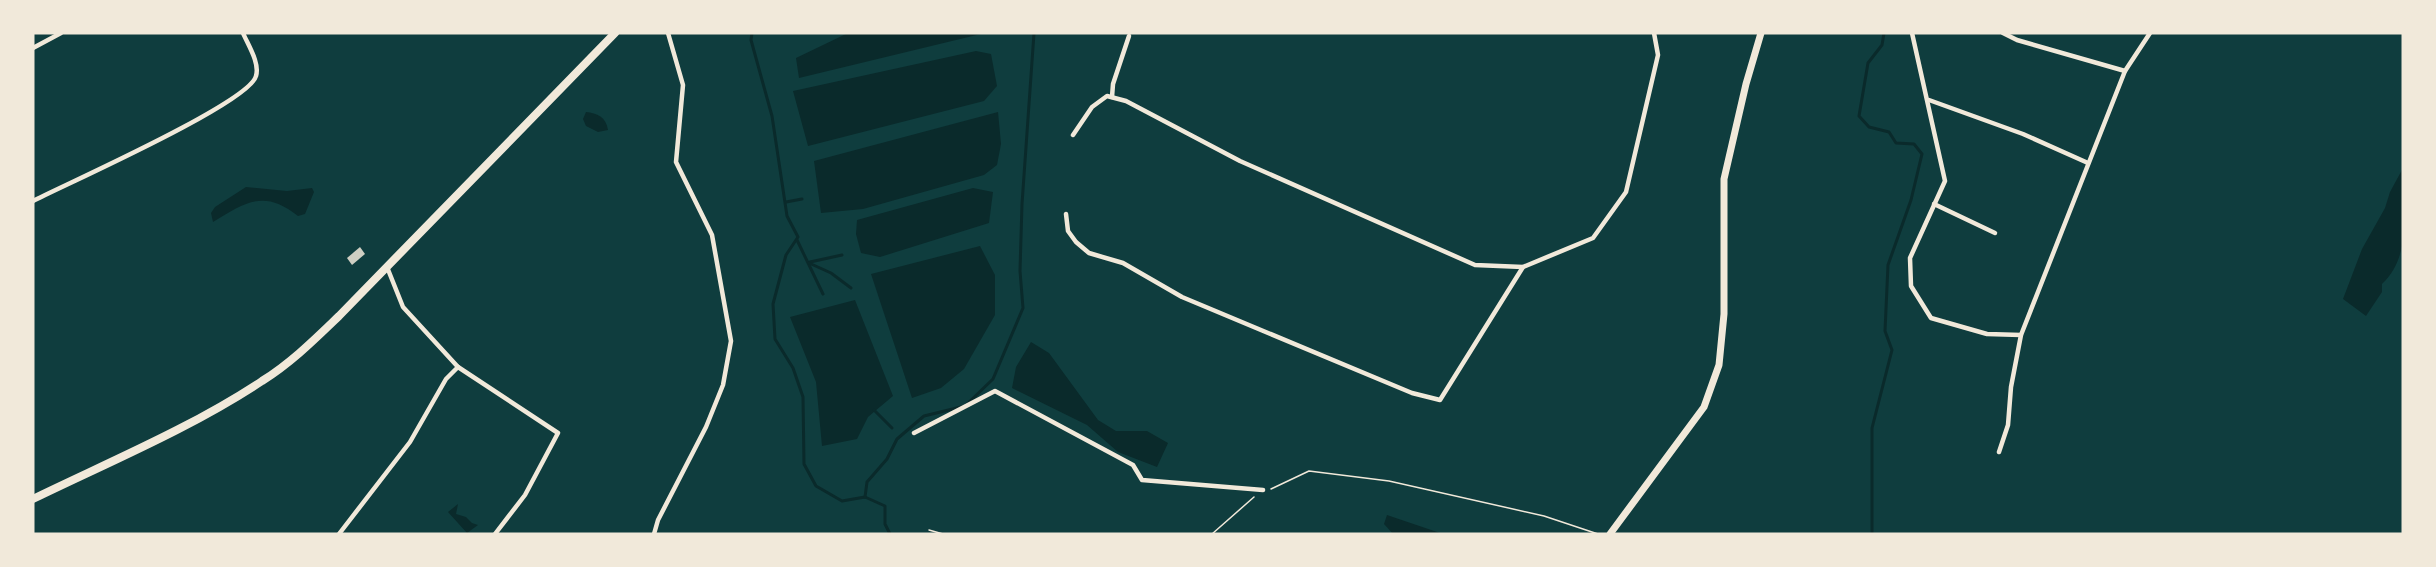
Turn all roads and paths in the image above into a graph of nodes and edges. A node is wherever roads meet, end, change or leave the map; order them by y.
1 (61, 33) edge
2 (243, 33) edge
3 (615, 33) edge
4 (668, 33) edge
5 (1654, 33) edge
6 (1761, 33) edge
7 (1912, 33) edge
8 (2003, 33) edge
9 (2020, 33) edge
10 (2150, 33) edge
11 (1130, 36) dead end
12 (2017, 40) junction
13 (33, 48) edge
14 (2125, 72) junction
15 (1112, 97) junction
16 (1929, 100) junction
17 (1073, 135) dead end
18 (2088, 163) junction
19 (33, 201) edge
20 (1934, 204) junction
21 (1066, 214) dead end
22 (1995, 233) dead end
23 (387, 267) junction
24 (1523, 267) junction
25 (2021, 335) junction
26 (458, 368) junction
27 (914, 432) dead end
28 (1999, 452) dead end
29 (1263, 490) junction
30 (33, 499) edge
31 (929, 530) dead end
32 (339, 534) edge
33 (495, 534) edge
34 (654, 534) edge
35 (943, 534) edge
36 (1212, 534) edge
37 (1598, 534) edge
38 (1610, 534) edge

1 - 13 street
2 - 19 street
3 - 23 main road
4 - 34 street
5 - 24 street
6 - 38 main road
7 - 16 street
8 - 12 street
9 - 12 street
10 - 14 street
11 - 15 street
12 - 14 street
14 - 18 street
15 - 17 street
15 - 24 street
16 - 18 street
16 - 20 street
18 - 25 street
20 - 22 street
20 - 25 street
21 - 24 street
23 - 26 street
23 - 30 main road
25 - 28 street
26 - 32 street
26 - 33 street
27 - 29 street
29 - 36 path
29 - 37 path
31 - 35 path

